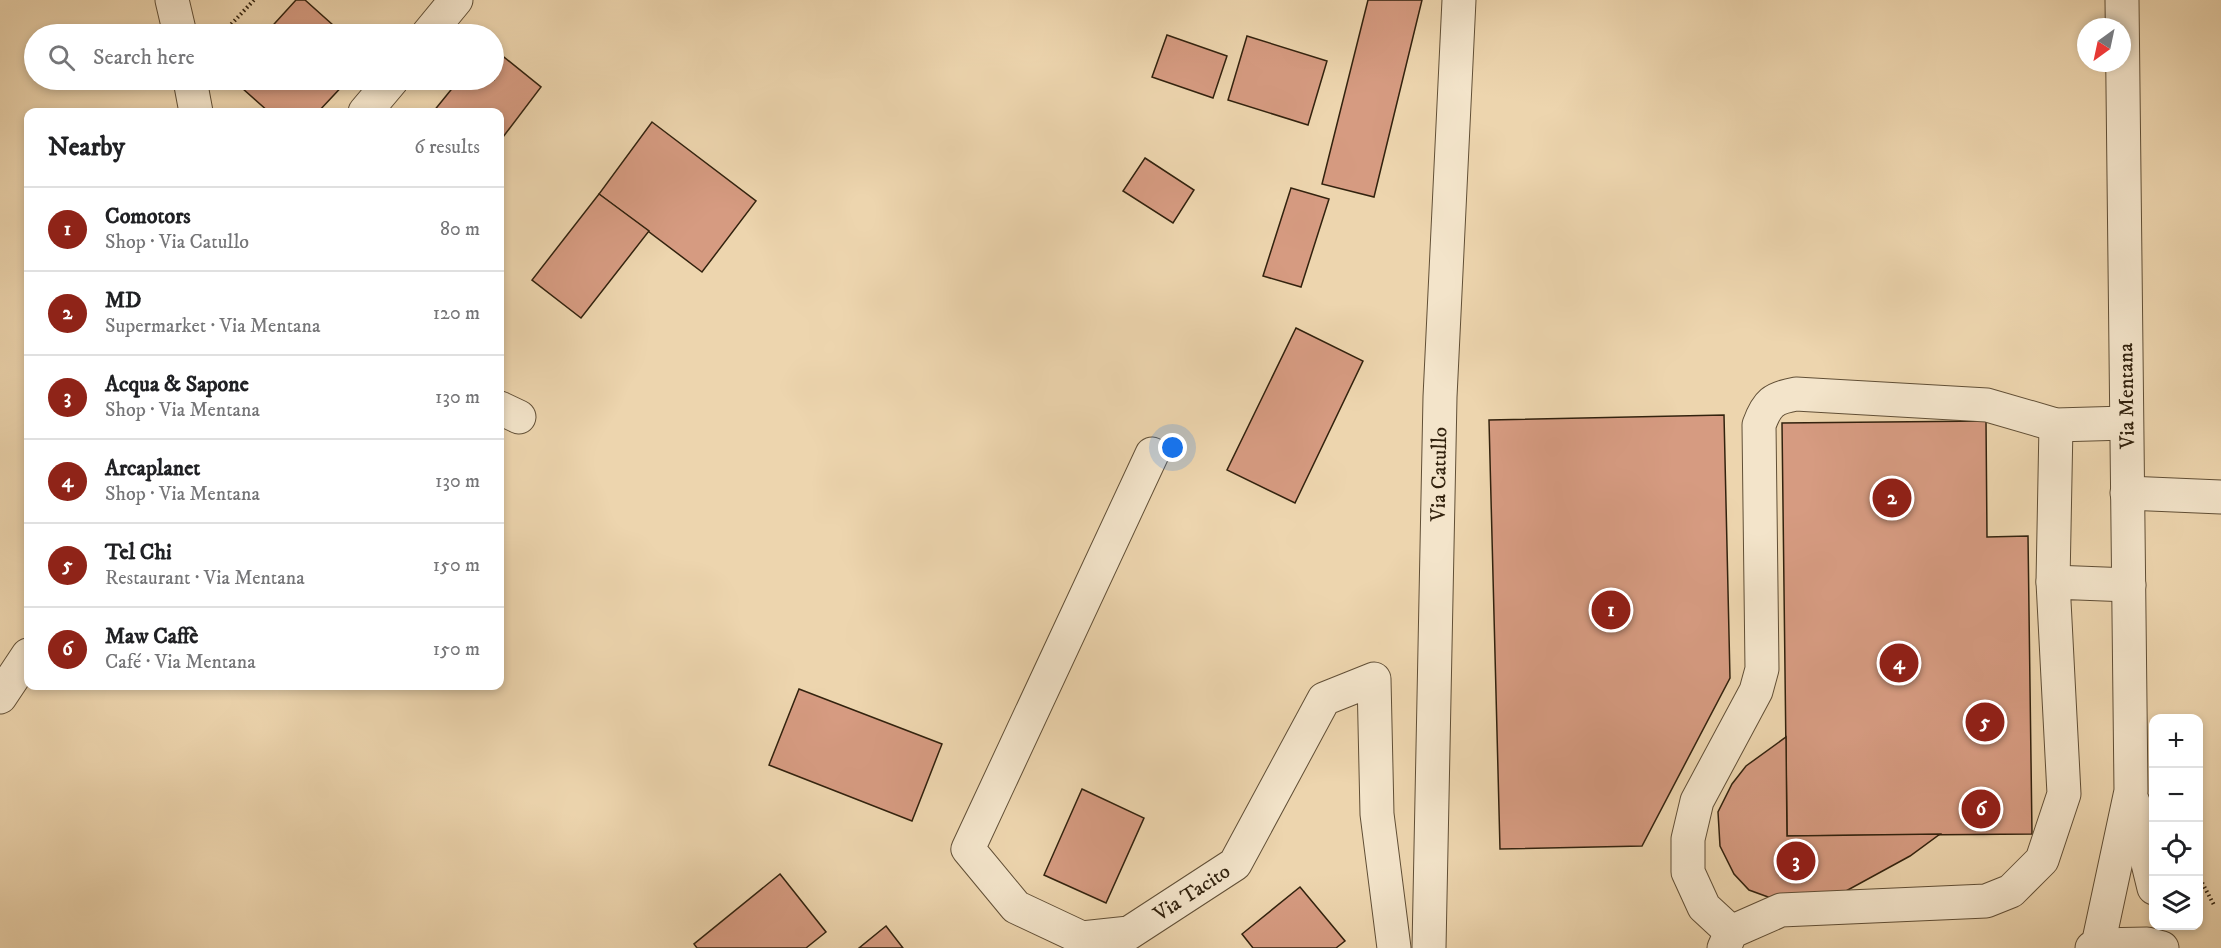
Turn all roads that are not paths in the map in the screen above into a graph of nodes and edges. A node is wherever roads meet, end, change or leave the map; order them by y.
1 (172, 0) edge
2 (456, 0) edge
3 (1459, 0) edge
4 (2122, 0) edge
5 (178, 24) edge
6 (436, 24) edge
7 (192, 90) edge
8 (384, 90) edge
9 (195, 108) edge
10 (368, 108) edge
11 (2126, 423) junction
12 (2056, 425) junction
13 (1152, 454) dead end
14 (2127, 493) junction
15 (2221, 497) edge
16 (2053, 582) junction
17 (2129, 585) junction
18 (24, 661) edge
19 (0, 697) edge
20 (2131, 791) junction
21 (2151, 876) edge
22 (2164, 930) edge
23 (1727, 940) edge
24 (2095, 947) edge
25 (1394, 948) edge
26 (1429, 948) edge
27 (2162, 948) edge
28 (2168, 948) edge

1 - 5 street
2 - 6 street
3 - 26 street, Via Catullo
4 - 11 street, Via Mentana
7 - 9 street
8 - 10 street
11 - 12 street
11 - 14 street, Via Mentana
12 - 16 street
12 - 23 street
13 - 25 street, Via Tacito
14 - 15 street
14 - 17 street, Via Mentana
16 - 17 street
16 - 23 street
17 - 20 street, Via Mentana
18 - 19 street
20 - 21 street, Via Mentana
20 - 24 street, Via Mentana
22 - 28 street
24 - 27 street

